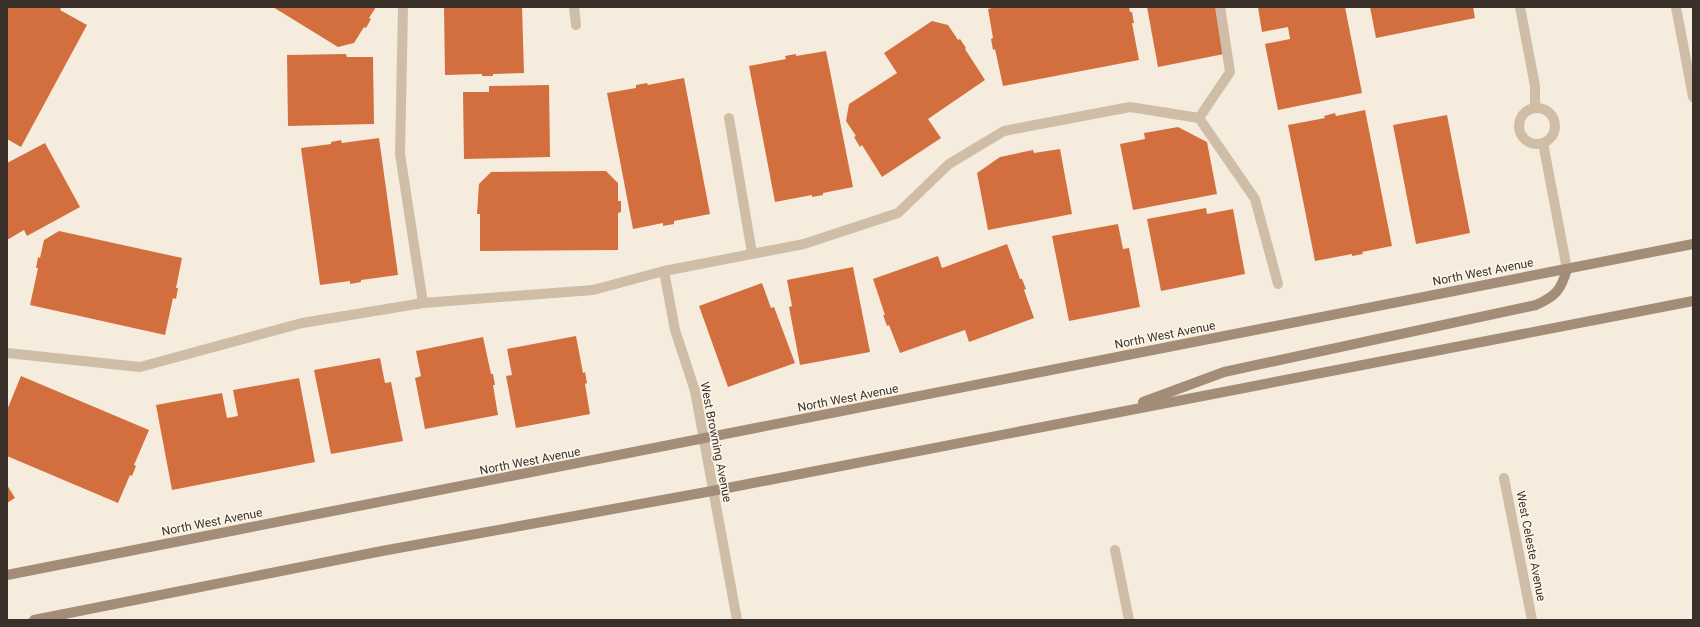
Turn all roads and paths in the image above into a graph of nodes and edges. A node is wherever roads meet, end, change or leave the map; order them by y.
1 (403, 7) edge
2 (574, 7) edge
3 (1220, 7) edge
4 (1520, 7) edge
5 (1676, 7) edge
6 (576, 25) dead end
7 (1693, 97) edge
8 (1535, 108) junction
9 (729, 118) dead end
10 (1199, 118) junction
11 (1543, 143) junction
12 (1693, 244) edge
13 (752, 253) junction
14 (1567, 269) junction
15 (664, 271) junction
16 (1278, 284) dead end
17 (1693, 301) edge
18 (423, 303) junction
19 (7, 353) edge
20 (1117, 412) junction
21 (703, 440) junction
22 (1504, 478) dead end
23 (712, 491) junction
24 (1115, 550) dead end
25 (7, 575) edge
26 (34, 620) edge
27 (737, 620) edge
28 (1129, 620) edge
29 (1532, 620) edge

1 - 18 street
2 - 6 street
3 - 10 street
4 - 8 street
5 - 7 street
8 - 11 street
8 - 11 street
9 - 13 street
10 - 13 street
10 - 16 street
11 - 14 street
12 - 14 main road, North West Avenue
13 - 15 street
14 - 20 main road
14 - 21 main road, North West Avenue
15 - 18 street
15 - 21 street, West Browning Avenue
17 - 20 main road
18 - 19 street
20 - 23 main road
21 - 23 street, West Browning Avenue
21 - 25 main road, North West Avenue
22 - 29 street, West Celeste Avenue
23 - 26 main road
23 - 27 street, West Browning Avenue
24 - 28 street

